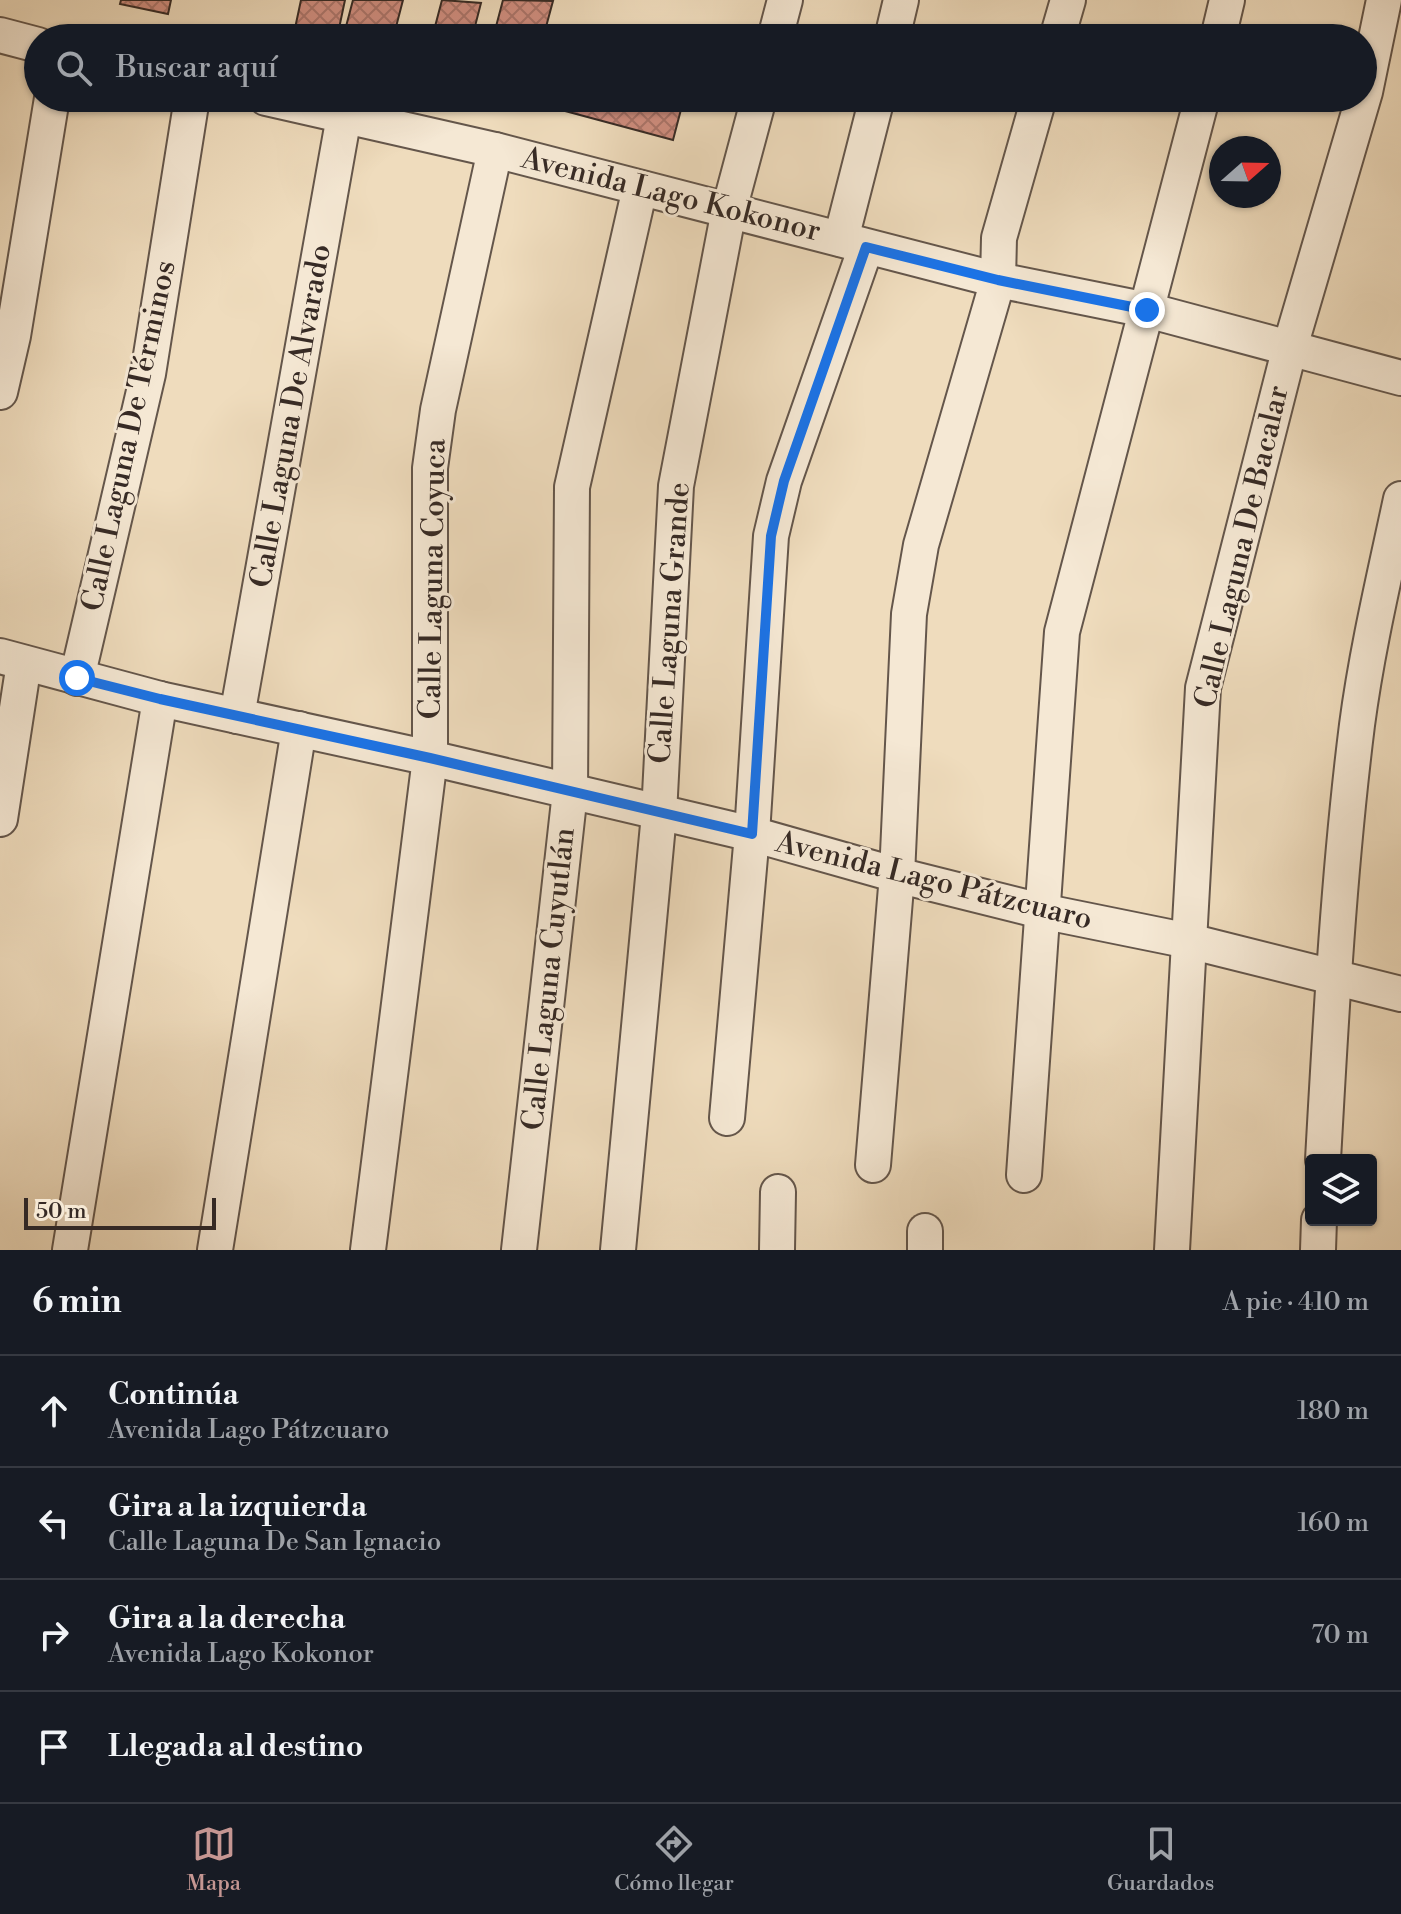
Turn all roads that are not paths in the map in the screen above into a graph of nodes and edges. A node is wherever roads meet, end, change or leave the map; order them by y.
1 (785, 0) edge
2 (901, 0) edge
3 (1068, 0) edge
4 (1227, 0) edge
5 (1384, 0) edge
6 (779, 24) edge
7 (895, 24) edge
8 (1061, 24) edge
9 (1221, 24) edge
10 (1377, 34) edge
11 (0, 35) edge
12 (24, 41) edge
13 (50, 112) edge
14 (190, 112) edge
15 (327, 112) edge
16 (755, 112) edge
17 (875, 112) edge
18 (1035, 112) edge
19 (1198, 112) edge
20 (1359, 112) edge
21 (344, 116) junction
22 (495, 150) junction
23 (640, 188) junction
24 (729, 210) junction
25 (854, 243) junction
26 (998, 280) junction
27 (1147, 310) junction
28 (1290, 347) junction
29 (1401, 378) edge
30 (0, 392) edge
31 (1401, 499) edge
32 (12, 660) edge
33 (77, 678) junction
34 (160, 699) junction
35 (237, 716) junction
36 (299, 729) junction
37 (430, 758) junction
38 (570, 792) junction
39 (659, 814) junction
40 (0, 819) edge
41 (752, 834) junction
42 (897, 875) junction
43 (1041, 911) junction
44 (1189, 941) junction
45 (1333, 977) junction
46 (1401, 994) edge
47 (727, 1118) dead end
48 (1323, 1154) edge
49 (873, 1165) dead end
50 (1024, 1175) dead end
51 (778, 1192) dead end
52 (1319, 1226) edge
53 (70, 1250) edge
54 (215, 1250) edge
55 (368, 1250) edge
56 (519, 1250) edge
57 (618, 1250) edge
58 (777, 1250) edge
59 (1172, 1250) edge
60 (1318, 1250) edge

1 - 6 street
2 - 7 street
3 - 8 street
4 - 9 street
5 - 10 street, Calle Laguna De Bacalar
11 - 12 street
13 - 30 street
14 - 33 street, Calle Laguna De Términos
15 - 21 street, Avenida Lago Kokonor
16 - 24 street, Calle Laguna Grande
17 - 25 street
18 - 26 street
19 - 27 street
20 - 28 street, Calle Laguna De Bacalar
21 - 22 street, Avenida Lago Kokonor
21 - 35 street, Calle Laguna De Alvarado
22 - 23 street, Avenida Lago Kokonor
22 - 37 street, Calle Laguna Coyuca
23 - 24 street, Avenida Lago Kokonor
23 - 38 street, Calle Laguna Cuyutlán
24 - 25 street, Avenida Lago Kokonor
24 - 39 street, Calle Laguna Grande
25 - 26 street, Avenida Lago Kokonor
25 - 41 street
26 - 27 street, Avenida Lago Kokonor
26 - 42 street
27 - 28 street, Avenida Lago Kokonor
27 - 43 street
28 - 29 street, Avenida Lago Kokonor
28 - 44 street, Calle Laguna De Bacalar
31 - 45 street
32 - 33 street, Avenida Lago Pátzcuaro
32 - 40 street
33 - 34 street, Avenida Lago Pátzcuaro
34 - 35 street, Avenida Lago Pátzcuaro
34 - 53 street
35 - 36 street, Avenida Lago Pátzcuaro
36 - 37 street, Avenida Lago Pátzcuaro
36 - 54 street
37 - 38 street, Avenida Lago Pátzcuaro
37 - 55 street, Calle Laguna Coyuca
38 - 39 street, Avenida Lago Pátzcuaro
38 - 56 street, Calle Laguna Cuyutlán
39 - 41 street, Avenida Lago Pátzcuaro
39 - 57 street, Calle Laguna Grande
41 - 42 street, Avenida Lago Pátzcuaro
41 - 47 street
42 - 43 street, Avenida Lago Pátzcuaro
42 - 49 street
43 - 44 street, Avenida Lago Pátzcuaro
43 - 50 street
44 - 45 street, Avenida Lago Pátzcuaro
44 - 59 street, Calle Laguna De Bacalar
45 - 46 street, Avenida Lago Pátzcuaro
45 - 48 street
51 - 58 street
52 - 60 street

